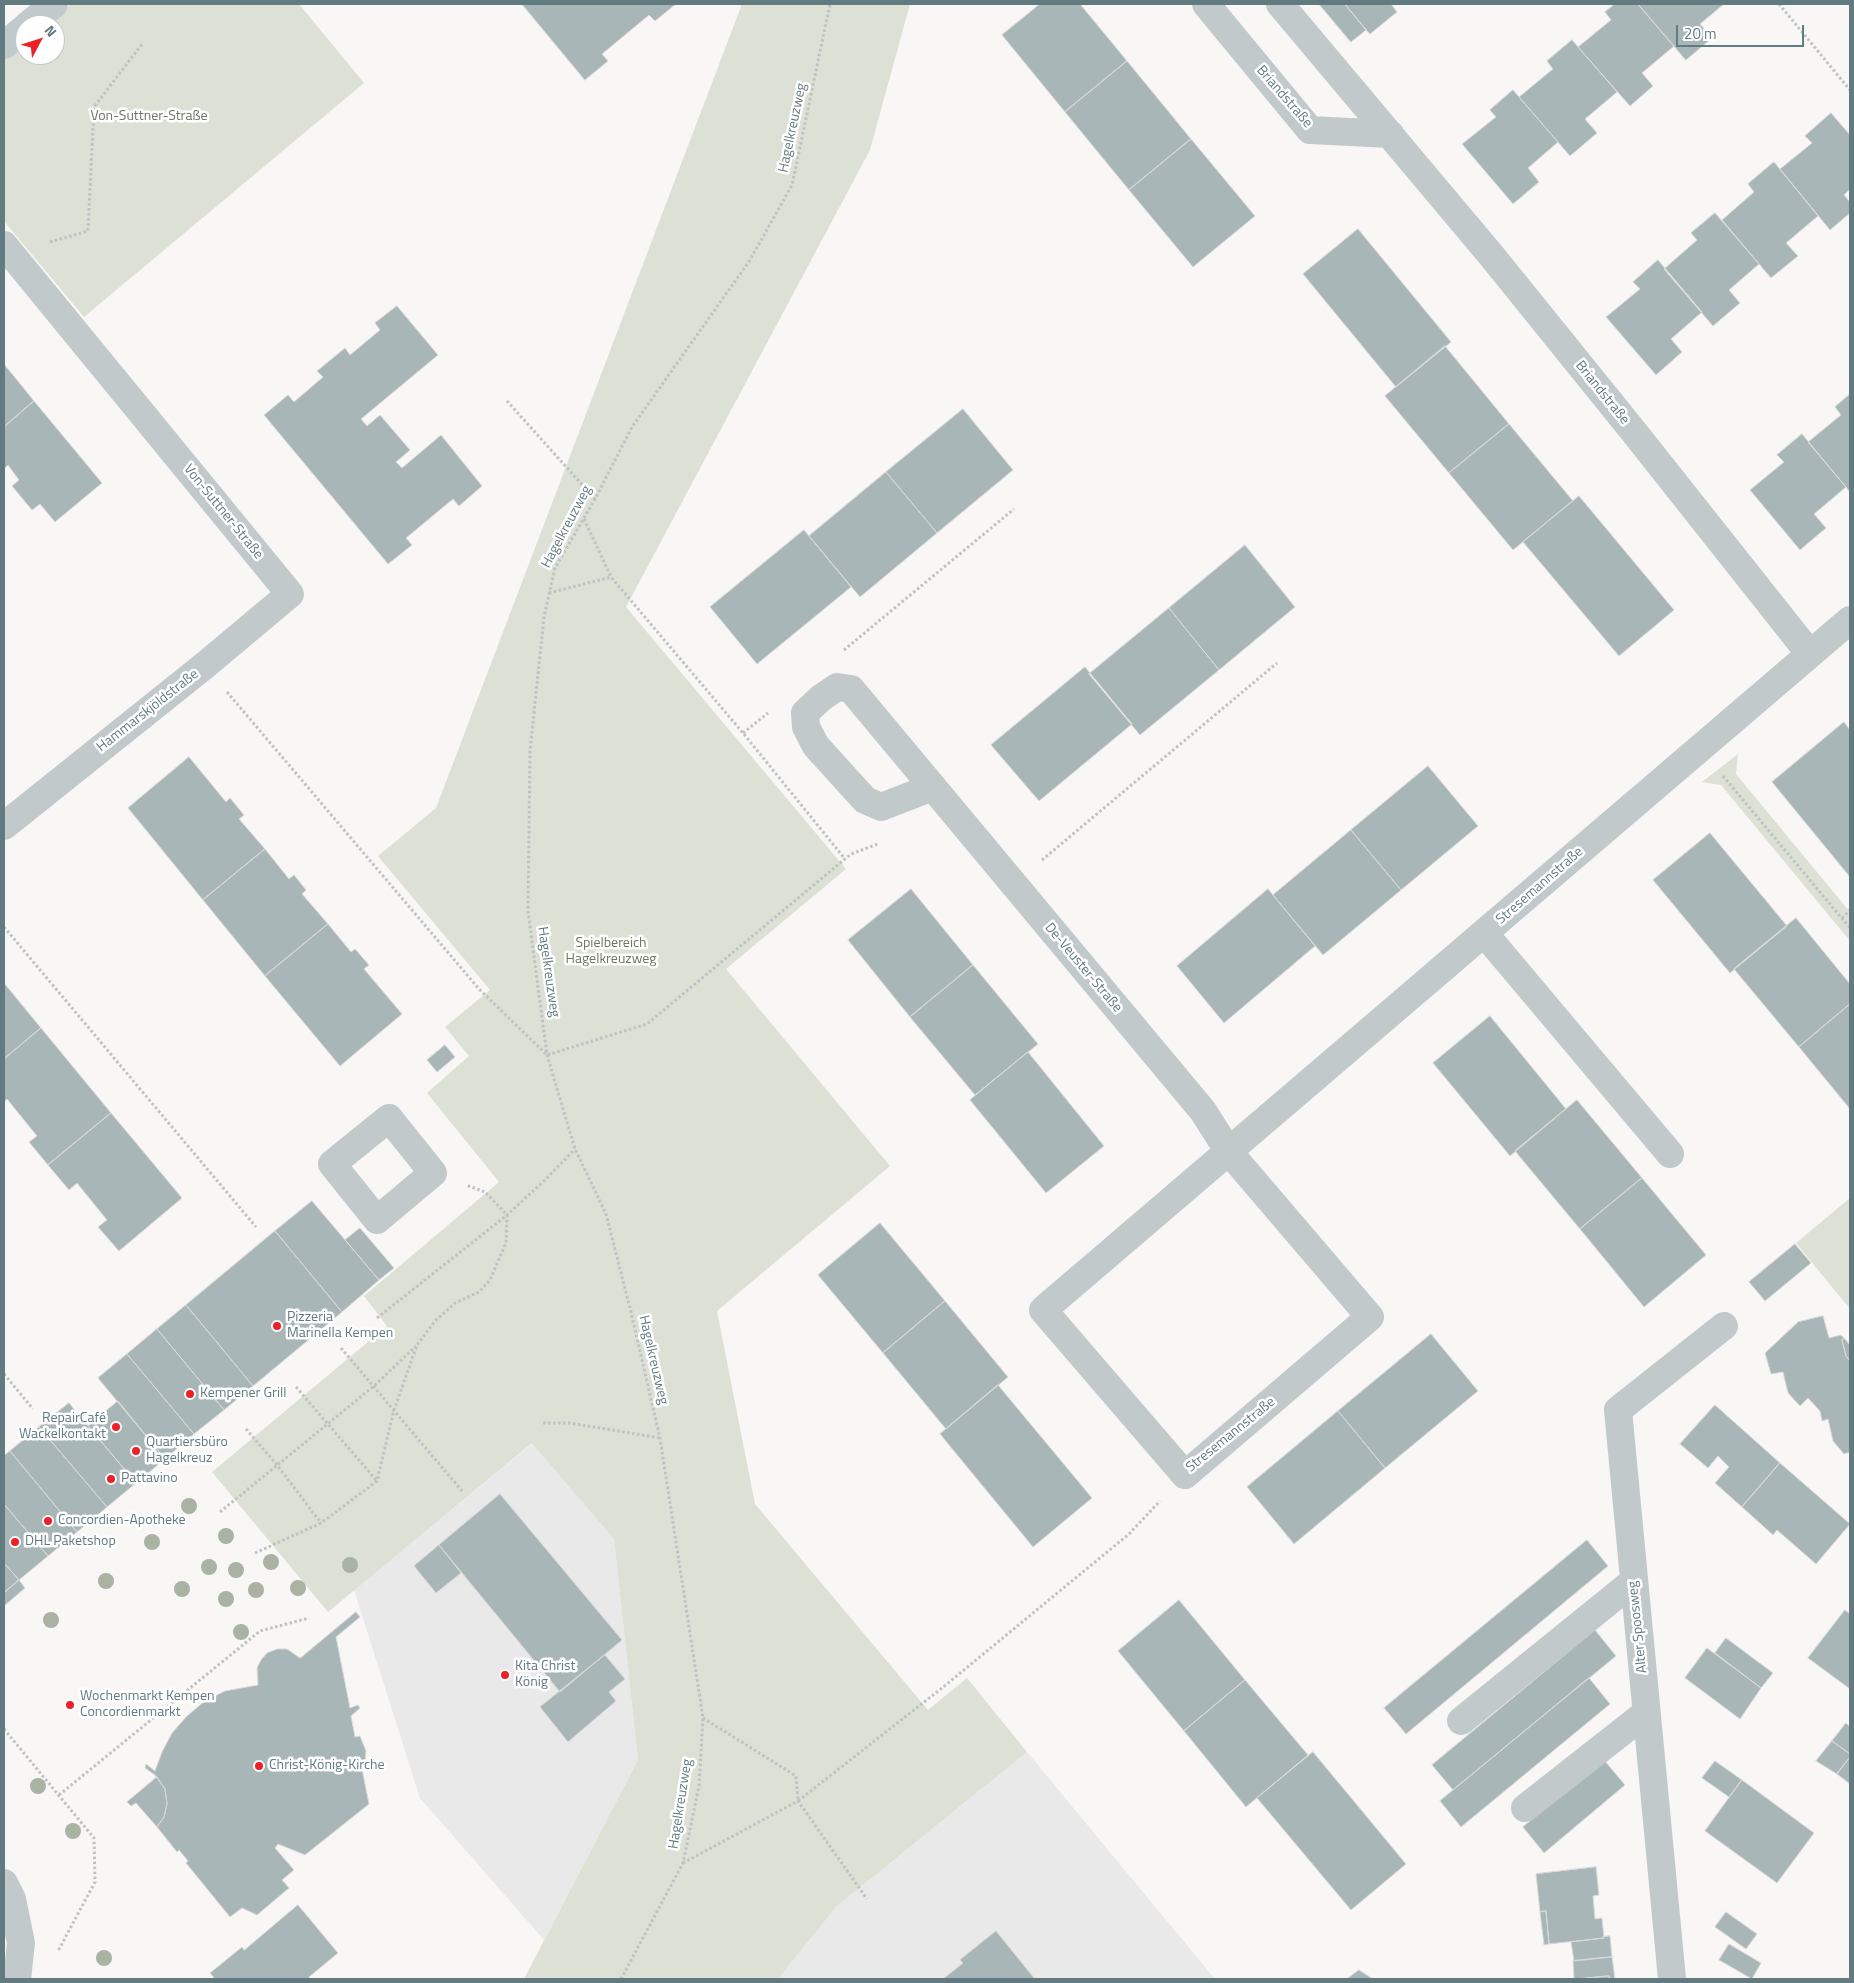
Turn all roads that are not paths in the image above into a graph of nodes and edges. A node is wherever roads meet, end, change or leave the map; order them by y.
1 (54, 4) edge
2 (1206, 4) edge
3 (1280, 4) edge
4 (40, 15) edge
5 (15, 37) edge
6 (4, 46) edge
7 (1390, 134) junction
8 (11, 254) edge
9 (290, 594) joint
10 (1850, 620) edge
11 (1810, 654) junction
12 (933, 787) junction
13 (4, 826) edge
14 (1484, 933) junction
15 (1229, 1152) junction
16 (1670, 1154) dead end
17 (1724, 1326) dead end
18 (1634, 1581) junction
19 (1646, 1713) junction
20 (1461, 1721) dead end
21 (1525, 1808) dead end
22 (4, 1883) edge
23 (17, 1979) edge
24 (1672, 1979) edge

1 - 4 street
2 - 7 street, Briandstraße
3 - 7 street, Briandstraße
5 - 6 street
7 - 11 street, Briandstraße
8 - 9 street, Von-Suttner-Straße
9 - 13 street, Hammarskjöldstraße
10 - 11 street, Stresemannstraße
11 - 14 street, Stresemannstraße
12 - 12 street, De-Veuster-Straße
12 - 15 street, De-Veuster-Straße
14 - 15 street, Stresemannstraße
14 - 16 street
15 - 15 street, Stresemannstraße
17 - 18 street, Alter Spoosweg
18 - 19 street, Alter Spoosweg
18 - 20 street
19 - 21 street
19 - 24 street, Alter Spoosweg
22 - 23 street

